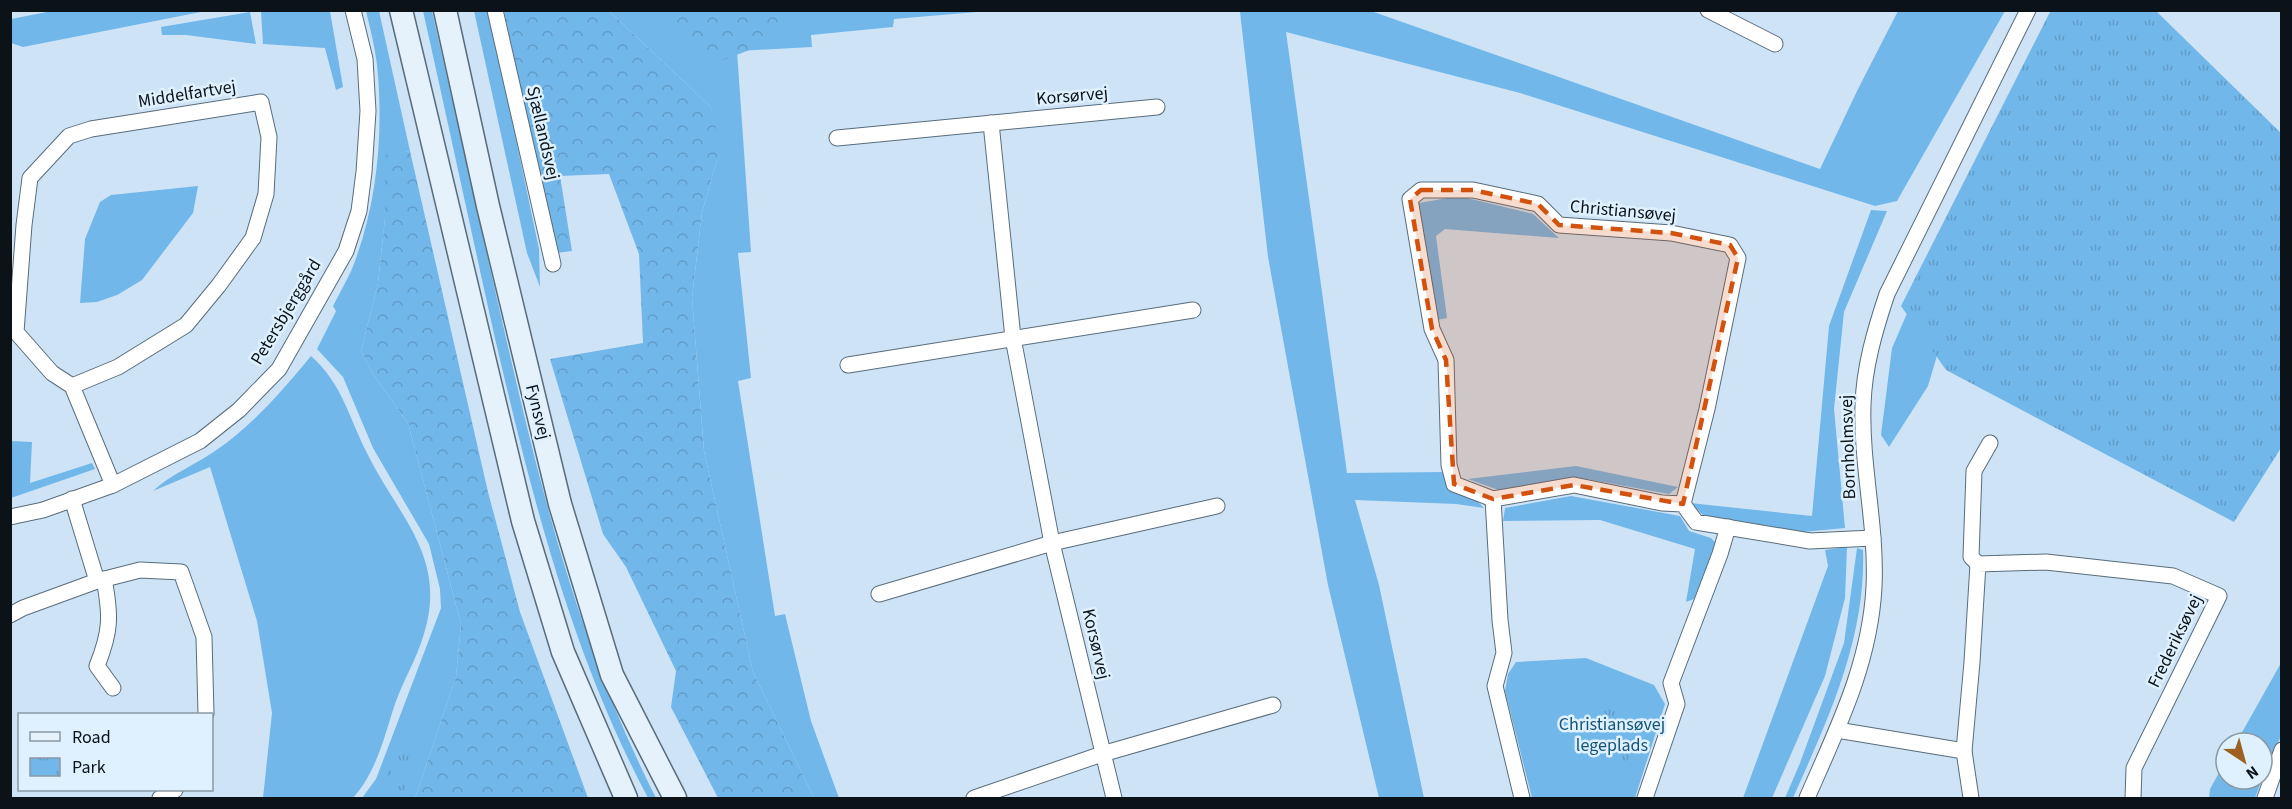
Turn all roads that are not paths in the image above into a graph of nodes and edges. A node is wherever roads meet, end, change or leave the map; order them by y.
1 (353, 10) edge
2 (401, 10) edge
3 (445, 10) edge
4 (495, 10) edge
5 (1708, 10) edge
6 (2028, 10) edge
7 (1775, 44) dead end
8 (1157, 107) dead end
9 (991, 123) junction
10 (837, 138) dead end
11 (553, 264) dead end
12 (1192, 310) dead end
13 (1013, 338) junction
14 (848, 366) dead end
15 (72, 386) junction
16 (1990, 443) dead end
17 (113, 485) junction
18 (72, 499) junction
19 (1493, 499) junction
20 (1683, 504) junction
21 (1217, 506) dead end
22 (10, 517) edge
23 (1728, 526) junction
24 (1873, 538) junction
25 (1052, 543) junction
26 (1978, 564) junction
27 (100, 580) junction
28 (879, 594) dead end
29 (10, 615) edge
30 (113, 688) dead end
31 (1273, 705) dead end
32 (206, 713) edge
33 (1837, 730) junction
34 (2282, 750) edge
35 (1964, 751) junction
36 (1102, 754) junction
37 (626, 798) edge
38 (675, 798) edge
39 (974, 798) edge
40 (1114, 798) edge
41 (1522, 798) edge
42 (1645, 798) edge
43 (1807, 798) edge
44 (1971, 798) edge
45 (2133, 798) edge
46 (2265, 798) edge

1 - 17 street, Petersbjerggård
2 - 37 main road
3 - 38 main road, Fynsvej
4 - 11 street, Sjællandsvej
5 - 7 street
6 - 24 street, Bornholmsvej
8 - 9 street, Korsørvej
9 - 10 street, Korsørvej
9 - 13 street, Korsørvej
12 - 13 street
13 - 14 street
13 - 25 street, Korsørvej
15 - 15 street, Middelfartvej
15 - 17 street
16 - 26 street
17 - 18 street, Petersbjerggård
18 - 22 street, Petersbjerggård
18 - 27 street
19 - 20 street
19 - 20 street, Christiansøvej
19 - 41 street
20 - 23 street
21 - 25 street
23 - 24 street
23 - 42 street
24 - 33 street, Bornholmsvej
25 - 28 street
25 - 36 street, Korsørvej
26 - 35 street
26 - 45 street, Frederiksøvej
27 - 29 street
27 - 30 street
27 - 32 street
31 - 36 street
33 - 35 street
33 - 43 street, Bornholmsvej
34 - 46 street
35 - 44 street
36 - 39 street
36 - 40 street, Korsørvej

